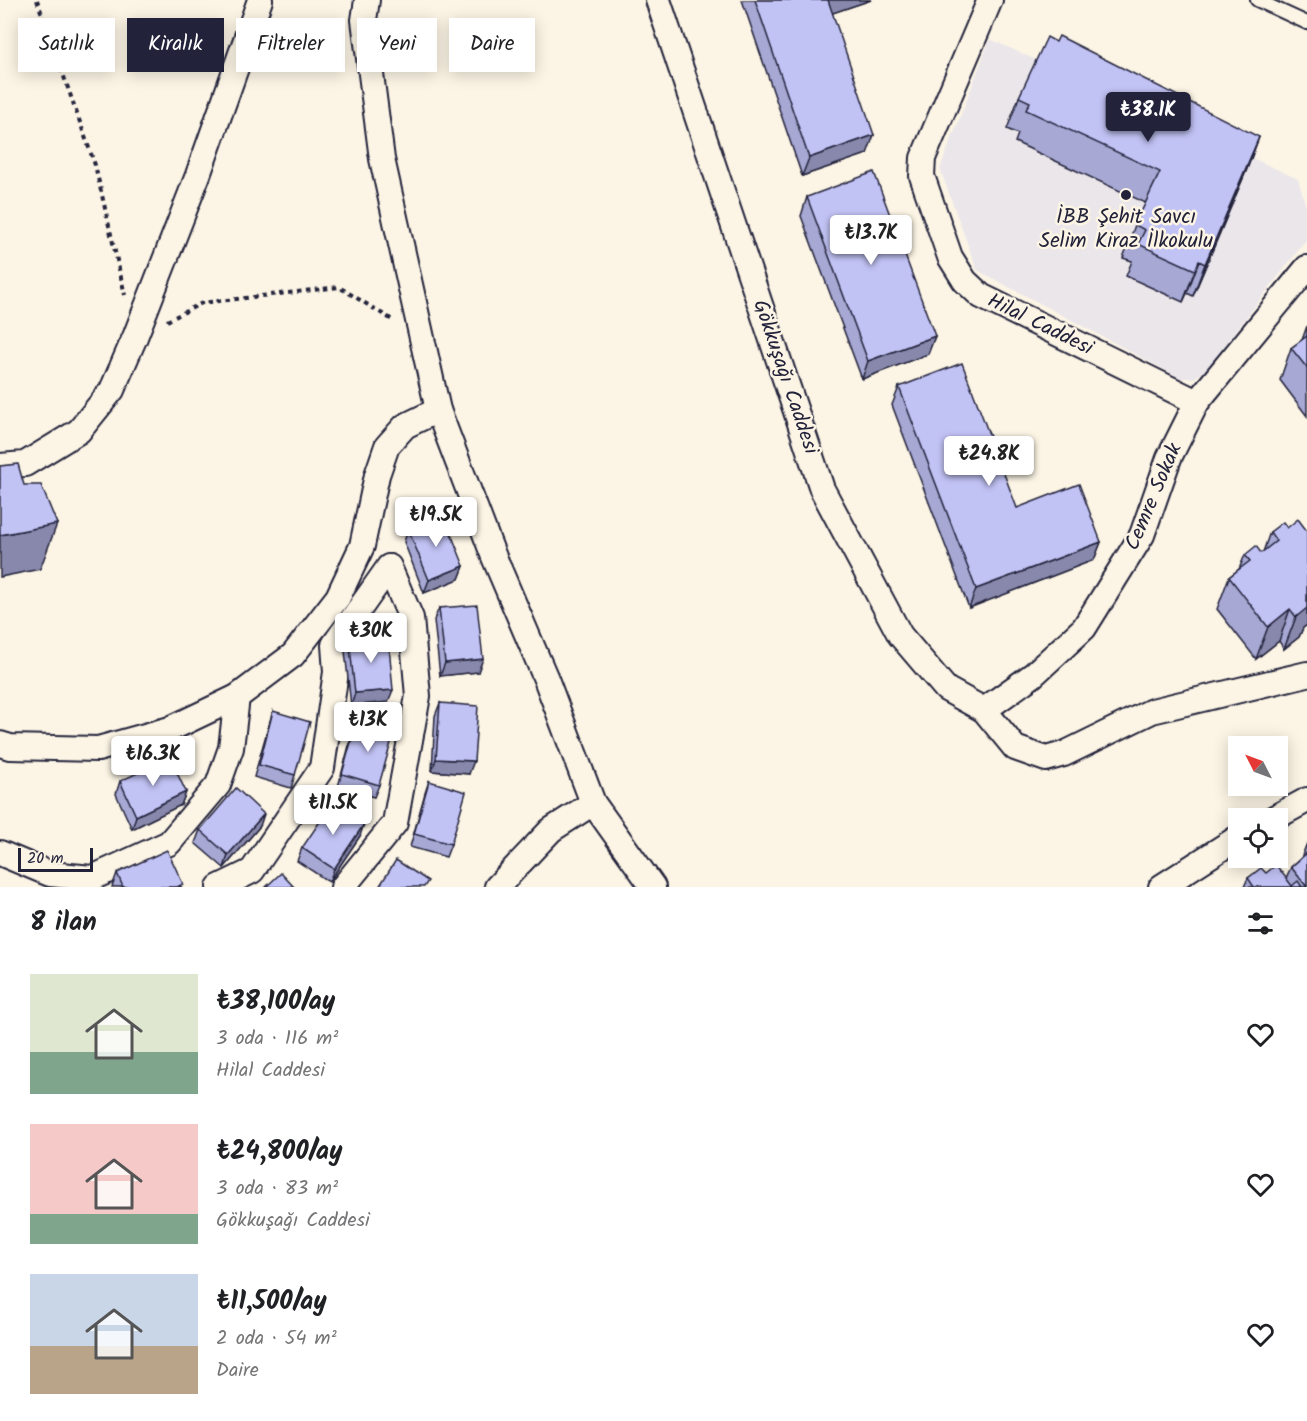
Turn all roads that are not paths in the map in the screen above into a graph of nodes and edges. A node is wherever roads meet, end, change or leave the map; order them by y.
1 (260, 0) edge
2 (367, 0) edge
3 (658, 0) edge
4 (990, 0) edge
5 (1257, 0) edge
6 (1307, 23) edge
7 (1307, 268) edge
8 (1197, 402) junction
9 (438, 410) junction
10 (0, 466) edge
11 (1307, 674) edge
12 (237, 697) junction
13 (984, 710) junction
14 (0, 744) edge
15 (1307, 800) edge
16 (593, 803) junction
17 (1288, 810) edge
18 (1228, 844) edge
19 (0, 853) edge
20 (56, 880) edge
21 (219, 887) edge
22 (343, 887) edge
23 (497, 887) edge
24 (652, 887) edge
25 (1161, 887) edge

1 - 10 street
2 - 9 street
3 - 13 street, Gökkuşağı Caddesi
4 - 8 street, Hilal Caddesi
5 - 6 lane
7 - 8 street, Cemre Sokak
8 - 13 street, Cemre Sokak
9 - 12 street
9 - 16 street
11 - 13 street
12 - 14 street
12 - 20 street
15 - 17 street
16 - 23 street
16 - 24 street
18 - 25 street
19 - 20 street
21 - 22 street

